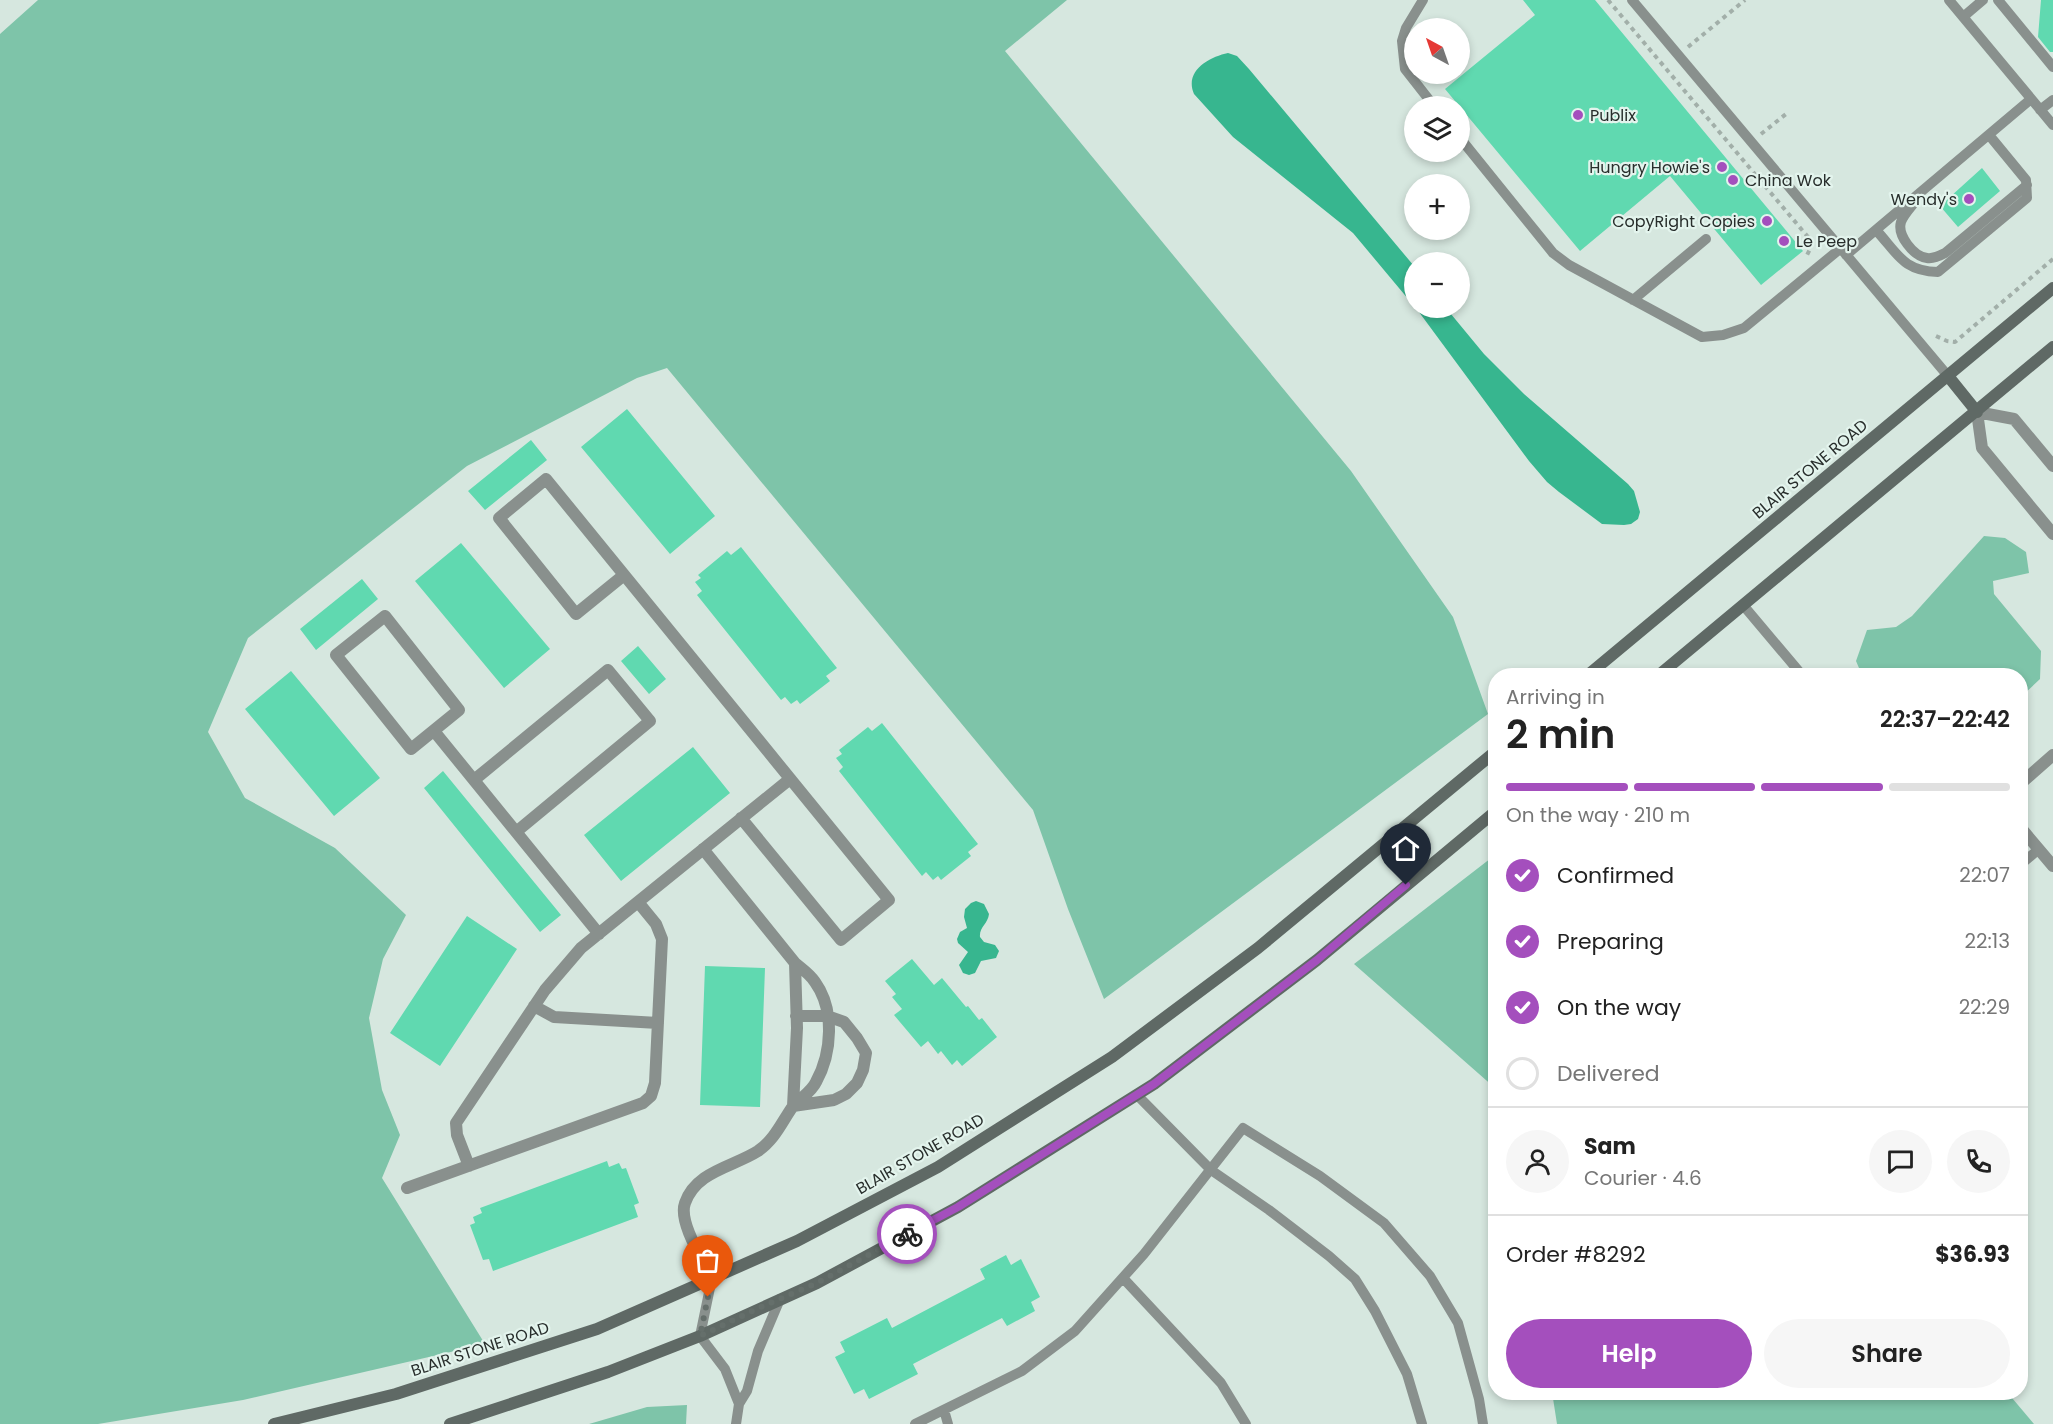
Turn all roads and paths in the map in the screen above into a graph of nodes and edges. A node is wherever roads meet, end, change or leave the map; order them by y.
1 (1423, 0) edge
2 (1608, 0) edge
3 (1632, 0) edge
4 (1745, 0) edge
5 (1949, 0) edge
6 (1983, 0) edge
7 (1998, 0) edge
8 (1963, 17) junction
9 (1678, 55) junction
10 (1664, 67) junction
11 (2053, 67) edge
12 (1426, 96) edge
13 (2031, 99) junction
14 (2053, 100) edge
15 (2040, 110) junction
16 (2053, 125) edge
17 (1989, 135) junction
18 (1470, 150) edge
19 (1930, 184) junction
20 (2026, 185) junction
21 (1876, 230) junction
22 (1706, 239) dead end
23 (1844, 251) junction
24 (1806, 259) dead end
25 (2053, 288) edge
26 (1633, 300) junction
27 (2053, 347) edge
28 (1948, 376) junction
29 (1977, 412) junction
30 (2053, 466) edge
31 (2053, 534) edge
32 (624, 575) junction
33 (1743, 605) junction
34 (1596, 668) edge
35 (1667, 668) edge
36 (1796, 668) edge
37 (434, 730) junction
38 (2053, 755) edge
39 (1488, 759) edge
40 (2028, 776) edge
41 (790, 779) junction
42 (474, 780) junction
43 (741, 818) junction
44 (1488, 818) edge
45 (516, 832) junction
46 (2028, 836) edge
47 (703, 849) junction
48 (2039, 849) junction
49 (2028, 858) edge
50 (2053, 866) edge
51 (638, 902) junction
52 (599, 934) junction
53 (795, 963) junction
54 (534, 1006) junction
55 (796, 1016) junction
56 (827, 1016) junction
57 (658, 1023) junction
58 (1137, 1095) junction
59 (793, 1106) junction
60 (469, 1166) junction
61 (1211, 1170) junction
62 (407, 1188) dead end
63 (712, 1278) junction
64 (1123, 1278) junction
65 (780, 1299) junction
66 (700, 1336) junction
67 (740, 1404) junction
68 (944, 1410) junction
69 (274, 1424) edge
70 (450, 1424) edge
71 (736, 1424) edge
72 (915, 1424) edge
73 (948, 1424) edge
74 (1246, 1424) edge
75 (1422, 1424) edge
76 (1483, 1424) edge

1 - 12 lane
2 - 10 path
3 - 9 lane
4 - 9 path
5 - 8 lane
6 - 8 lane
7 - 11 lane
8 - 13 lane
9 - 10 path
9 - 23 lane
10 - 24 path
13 - 15 lane
13 - 17 lane
14 - 15 lane
15 - 16 lane
17 - 19 lane
17 - 20 lane
18 - 26 lane
19 - 20 lane
19 - 21 lane
20 - 21 lane
21 - 23 lane
22 - 26 lane
23 - 26 lane
23 - 28 lane
25 - 28 main road, BLAIR STONE ROAD
27 - 29 main road
28 - 29 main road
28 - 34 main road, BLAIR STONE ROAD
29 - 30 street
29 - 31 street
29 - 33 main road
32 - 32 street
32 - 41 street
33 - 35 main road
33 - 36 lane
37 - 37 street
37 - 42 street
38 - 40 street
39 - 63 main road, BLAIR STONE ROAD
41 - 43 street
41 - 43 street
42 - 45 street
42 - 45 street
43 - 47 street
44 - 58 main road
45 - 52 street
46 - 48 street
47 - 51 street
47 - 53 street
48 - 49 lane
48 - 50 street
51 - 52 street
51 - 57 street
52 - 54 street
53 - 55 street
53 - 56 street
54 - 57 street
54 - 60 street
55 - 56 street
55 - 59 street
56 - 59 street
56 - 59 street
57 - 60 street
58 - 61 lane
58 - 65 main road
59 - 63 street
60 - 62 street
61 - 64 lane
61 - 75 lane
61 - 76 lane
63 - 66 lane
63 - 69 main road, BLAIR STONE ROAD
64 - 68 lane
64 - 74 lane
65 - 66 main road
65 - 67 lane
66 - 67 lane
66 - 70 main road
67 - 71 lane
68 - 72 lane
68 - 73 lane

